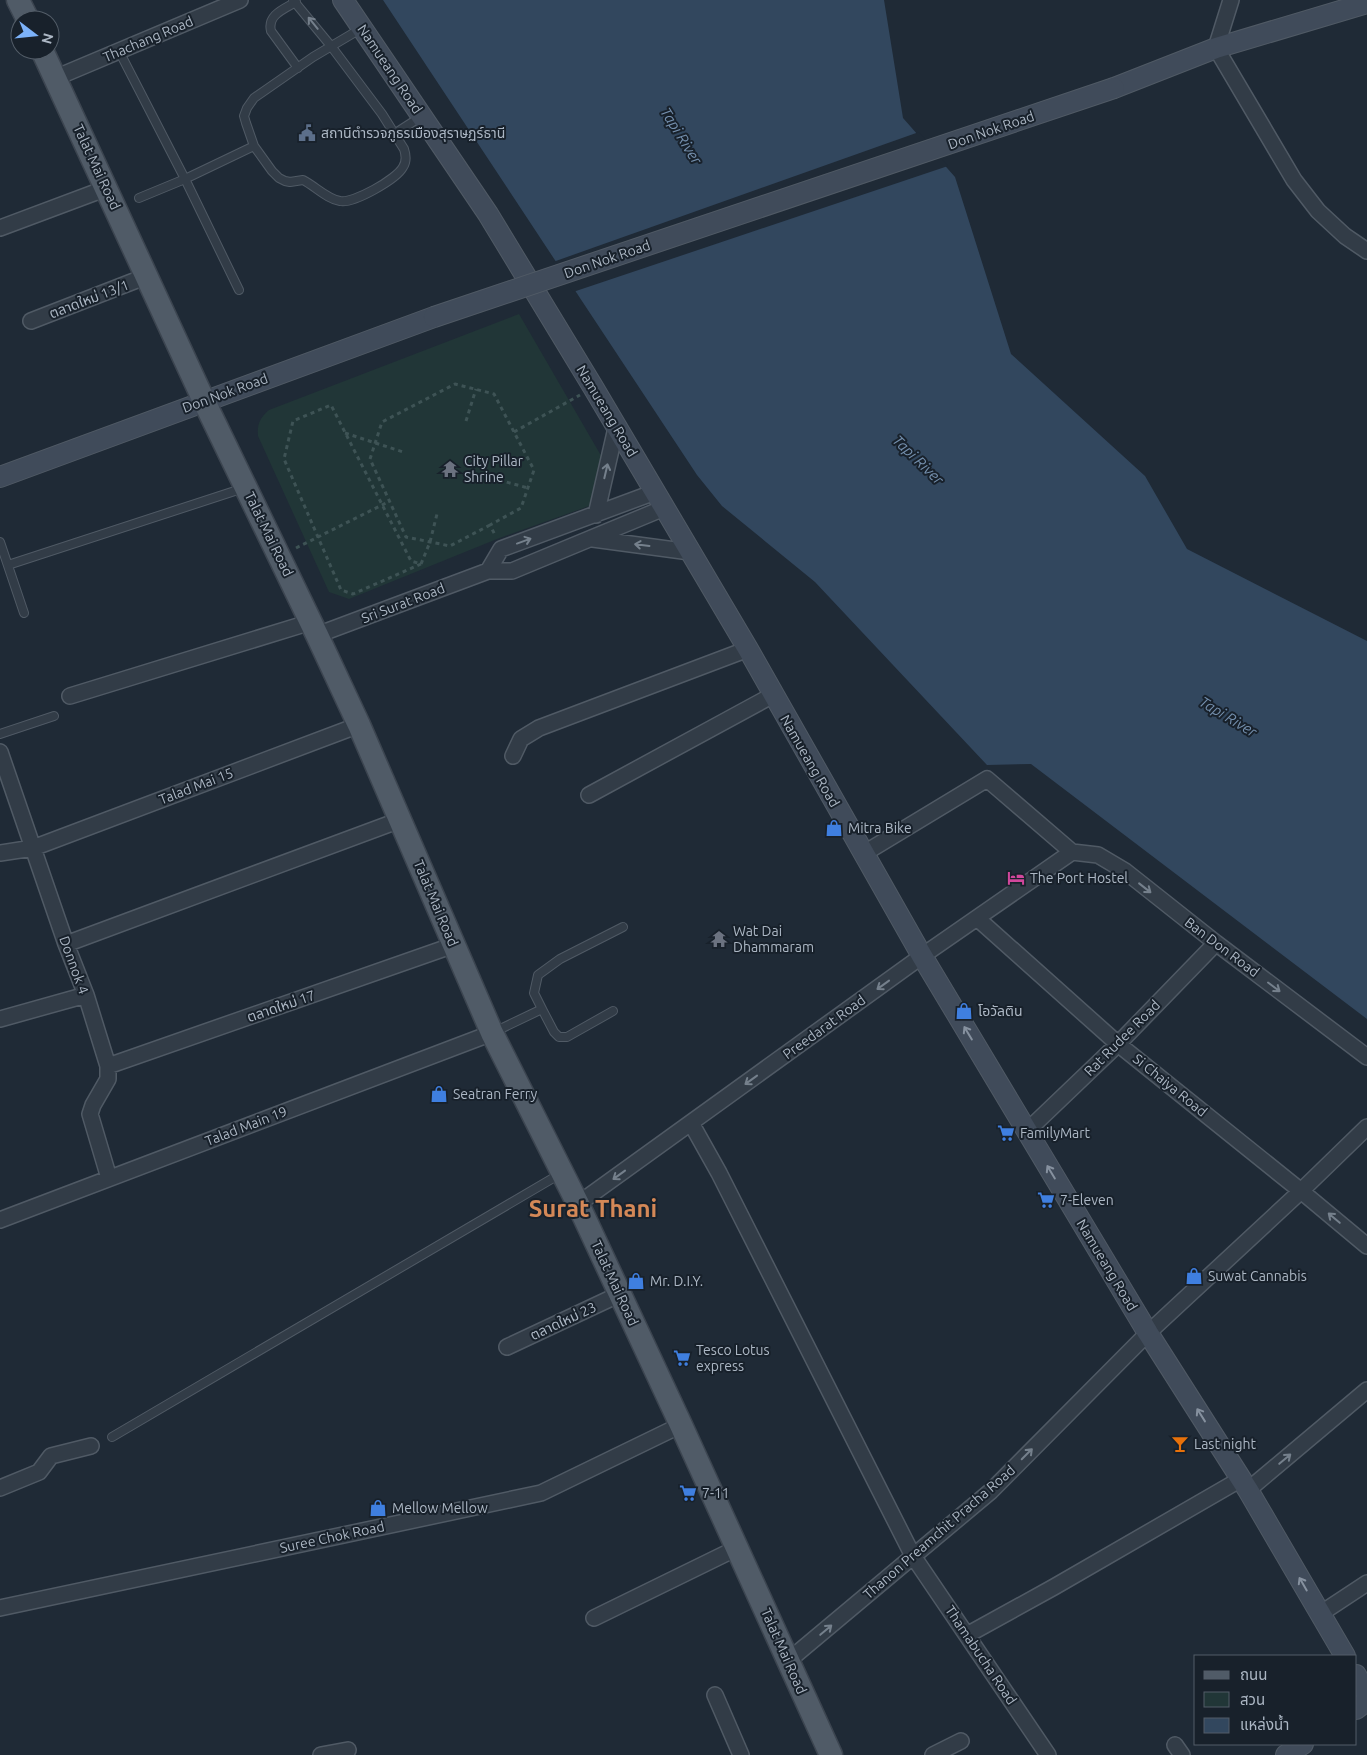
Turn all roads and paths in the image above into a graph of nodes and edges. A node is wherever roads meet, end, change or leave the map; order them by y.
1 (240, 0) edge
2 (343, 0) edge
3 (1231, 0) edge
4 (294, 1) edge
5 (1367, 3) edge
6 (362, 28) junction
7 (331, 46) junction
8 (1216, 48) junction
9 (119, 51) junction
10 (47, 60) edge
11 (298, 68) junction
12 (55, 78) junction
13 (422, 116) junction
14 (394, 134) junction
15 (254, 146) junction
16 (185, 179) junction
17 (107, 188) junction
18 (139, 198) dead end
19 (0, 228) edge
20 (1367, 251) edge
21 (146, 276) junction
22 (239, 290) dead end
23 (31, 321) dead end
24 (593, 387) junction
25 (476, 389) junction
26 (204, 401) junction
27 (466, 421) dead end
28 (616, 428) junction
29 (514, 432) junction
30 (344, 433) junction
31 (375, 444) junction
32 (403, 452) dead end
33 (0, 477) edge
34 (499, 480) dead end
35 (246, 487) junction
36 (528, 488) junction
37 (660, 500) junction
38 (390, 501) junction
39 (382, 505) junction
40 (437, 514) dead end
41 (596, 515) junction
42 (490, 525) junction
43 (318, 537) junction
44 (590, 539) junction
45 (0, 542) edge
46 (430, 542) junction
47 (501, 549) junction
48 (690, 552) junction
49 (279, 556) junction
50 (421, 564) junction
51 (8, 565) junction
52 (488, 570) junction
53 (24, 613) dead end
54 (314, 629) junction
55 (748, 649) junction
56 (773, 695) junction
57 (70, 696) dead end
58 (54, 716) dead end
59 (359, 725) junction
60 (0, 734) edge
61 (0, 752) edge
62 (513, 756) dead end
63 (589, 795) dead end
64 (400, 820) junction
65 (33, 848) junction
66 (1072, 852) junction
67 (0, 853) edge
68 (863, 854) junction
69 (978, 919) junction
70 (623, 928) dead end
71 (1216, 943) junction
72 (66, 944) junction
73 (454, 945) junction
74 (922, 956) junction
75 (86, 995) junction
76 (542, 1009) junction
77 (613, 1011) dead end
78 (0, 1019) edge
79 (492, 1033) junction
80 (1118, 1044) junction
81 (1367, 1056) edge
82 (108, 1066) junction
83 (691, 1123) junction
84 (1367, 1127) edge
85 (1027, 1131) junction
86 (562, 1173) junction
87 (109, 1178) junction
88 (1301, 1191) junction
89 (578, 1204) junction
90 (0, 1220) edge
91 (1367, 1246) edge
92 (620, 1294) junction
93 (1148, 1332) junction
94 (507, 1347) dead end
95 (1365, 1397) edge
96 (681, 1425) junction
97 (112, 1437) dead end
98 (91, 1446) dead end
99 (1244, 1484) junction
100 (0, 1488) edge
101 (737, 1548) junction
102 (913, 1556) junction
103 (1367, 1583) edge
104 (0, 1608) edge
105 (1320, 1614) junction
106 (594, 1618) dead end
107 (967, 1635) junction
108 (1344, 1655) edge
109 (788, 1661) junction
110 (1357, 1677) edge
111 (1367, 1694) edge
112 (715, 1695) dead end
113 (961, 1741) dead end
114 (1301, 1745) edge
115 (348, 1750) dead end
116 (321, 1755) edge
117 (741, 1755) edge
118 (831, 1755) edge
119 (933, 1755) edge
120 (1048, 1755) edge
121 (1286, 1755) edge

1 - 9 street, Thachang Road
2 - 6 street, Namueang Road
3 - 8 street
7 -> 4 lane
4 - 11 lane
5 - 8 street, Don Nok Road
6 - 7 lane
6 - 13 street, Namueang Road
7 - 11 lane
7 - 14 lane
8 - 20 street
8 - 26 street, Don Nok Road, bridge
9 - 12 street, Thachang Road
9 - 16 lane
10 - 12 main road, Talat Mai Road
11 - 15 lane
12 - 17 main road, Talat Mai Road
13 - 14 lane
13 - 24 street, Namueang Road
14 - 15 lane
15 - 16 lane
16 - 18 lane
16 - 22 lane
17 - 19 street
17 - 21 main road, Talat Mai Road
21 - 23 street, ตลาดใหม่ 13/1
21 - 26 main road, Talat Mai Road
24 - 28 street, Namueang Road
24 - 29 path
25 - 27 path
25 - 29 path
25 - 31 path
26 - 33 street, Don Nok Road
26 - 35 main road, Talat Mai Road
28 - 37 street, Namueang Road
41 -> 28 street
29 - 36 path
30 - 31 path
30 - 39 path
30 - 43 path
31 - 32 path
31 - 38 path
34 - 36 path
35 - 49 main road, Talat Mai Road
35 - 51 lane
36 - 42 path
37 - 41 street
37 - 44 street, Sri Surat Road
37 - 48 street, Namueang Road
38 - 39 path
38 - 46 path
39 - 43 path
39 - 50 path
40 - 46 path
47 -> 41 street
42 - 46 path
42 - 47 path
43 - 49 path
43 - 50 path
48 -> 44 street, Sri Surat Road
44 - 52 street, Sri Surat Road
45 - 51 lane
46 - 50 path
47 - 52 street
48 - 55 street, Namueang Road
49 - 54 main road, Talat Mai Road
51 - 53 lane
52 - 54 street, Sri Surat Road
54 - 57 street, Sri Surat Road
54 - 59 main road, Talat Mai Road
55 - 56 street, Namueang Road
55 - 62 street
56 - 63 street
56 - 68 street, Namueang Road
58 - 60 lane
59 - 64 main road, Talat Mai Road
59 - 65 street, Talad Mai 15
61 - 65 street, Donnok 4
64 - 72 street
64 - 73 main road, Talat Mai Road
65 - 67 street, Talad Mai 15
65 - 72 street, Donnok 4
66 - 68 street
66 - 69 street, Preedarat Road
66 -> 71 street, Ban Don Road
68 - 74 street, Namueang Road
69 - 74 street, Preedarat Road
69 - 80 street, Si Chaiya Road
70 - 76 lane
71 - 80 street, Rat Rudee Road
71 -> 81 street, Ban Don Road
72 - 75 street, Donnok 4
73 - 79 main road, Talat Mai Road
73 - 82 street, ตลาดใหม่ 17
74 -> 83 street, Preedarat Road
85 -> 74 street, Namueang Road
75 - 78 street
75 - 82 street, Donnok 4
76 - 77 lane
76 - 79 lane
79 - 86 main road, Talat Mai Road
79 - 87 street, Talad Main 19
80 - 85 street, Rat Rudee Road
80 - 88 street, Si Chaiya Road
82 - 87 street
83 -> 89 street, Preedarat Road
83 - 102 street, Thamabucha Road
84 - 88 street, Thanon Preamchit Pracha Road
93 -> 85 street, Namueang Road
86 - 89 main road, Talat Mai Road
86 - 97 lane
87 - 90 street, Talad Main 19
91 -> 88 street, Si Chaiya Road
88 - 93 street, Thanon Preamchit Pracha Road
89 - 92 main road, Talat Mai Road
92 - 94 street, ตลาดใหม่ 23
92 - 96 main road, Talat Mai Road
99 -> 93 street, Namueang Road
102 -> 93 street, Thanon Preamchit Pracha Road
99 -> 95 street
96 - 101 main road, Talat Mai Road
96 - 104 street, Suree Chok Road
98 - 100 street
105 -> 99 street, Namueang Road
99 - 107 street
101 - 106 street
101 - 109 main road, Talat Mai Road
102 - 107 street, Thamabucha Road
109 -> 102 street, Thanon Preamchit Pracha Road
103 - 105 street
105 - 108 street, Namueang Road
107 - 120 street, Thamabucha Road
109 - 118 main road, Talat Mai Road
110 - 111 street
112 - 117 street
113 - 119 street
114 - 121 street
115 - 116 street

